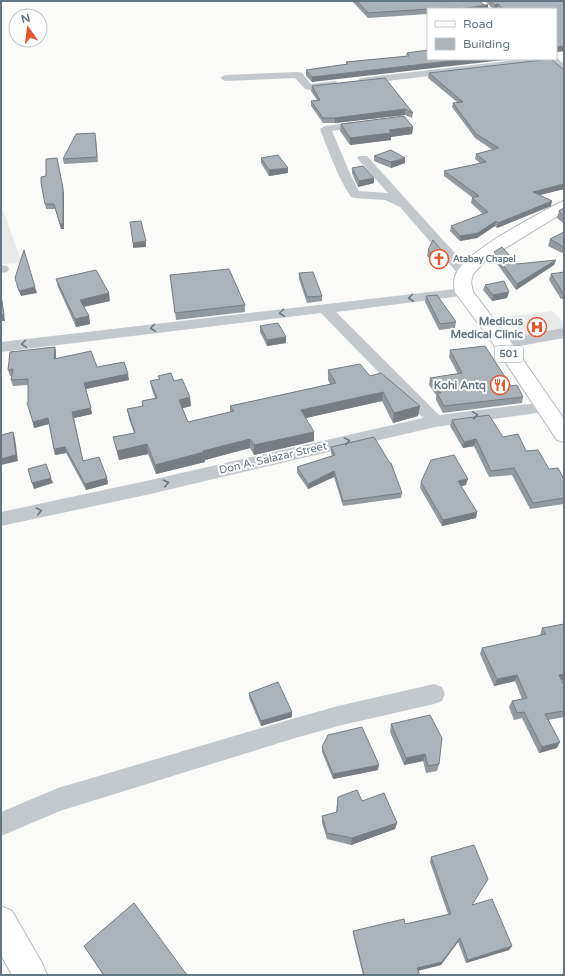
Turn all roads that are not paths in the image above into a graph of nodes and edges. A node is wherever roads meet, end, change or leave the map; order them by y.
1 (543, 60) edge
2 (553, 60) edge
3 (564, 69) edge
4 (225, 78) dead end
5 (376, 123) edge
6 (363, 158) dead end
7 (405, 205) junction
8 (564, 206) edge
9 (465, 272) junction
10 (464, 292) junction
11 (324, 308) junction
12 (564, 333) edge
13 (502, 344) junction
14 (1, 347) edge
15 (546, 407) junction
16 (435, 421) junction
17 (564, 435) edge
18 (1, 519) edge
19 (434, 694) dead end
20 (1, 824) edge
21 (1, 922) edge
22 (24, 973) edge

1 - 4 street
2 - 3 street
5 - 7 street
6 - 7 street
7 - 9 street
8 - 9 main road
9 - 10 main road
10 -> 11 street
10 - 13 main road, 501
11 -> 14 street
11 - 16 street
12 - 13 street
13 - 15 main road, 501
16 -> 15 street, Don A. Salazar Street
15 - 17 main road, 501
18 -> 16 street, Don A. Salazar Street
19 - 20 street
21 - 22 main road

